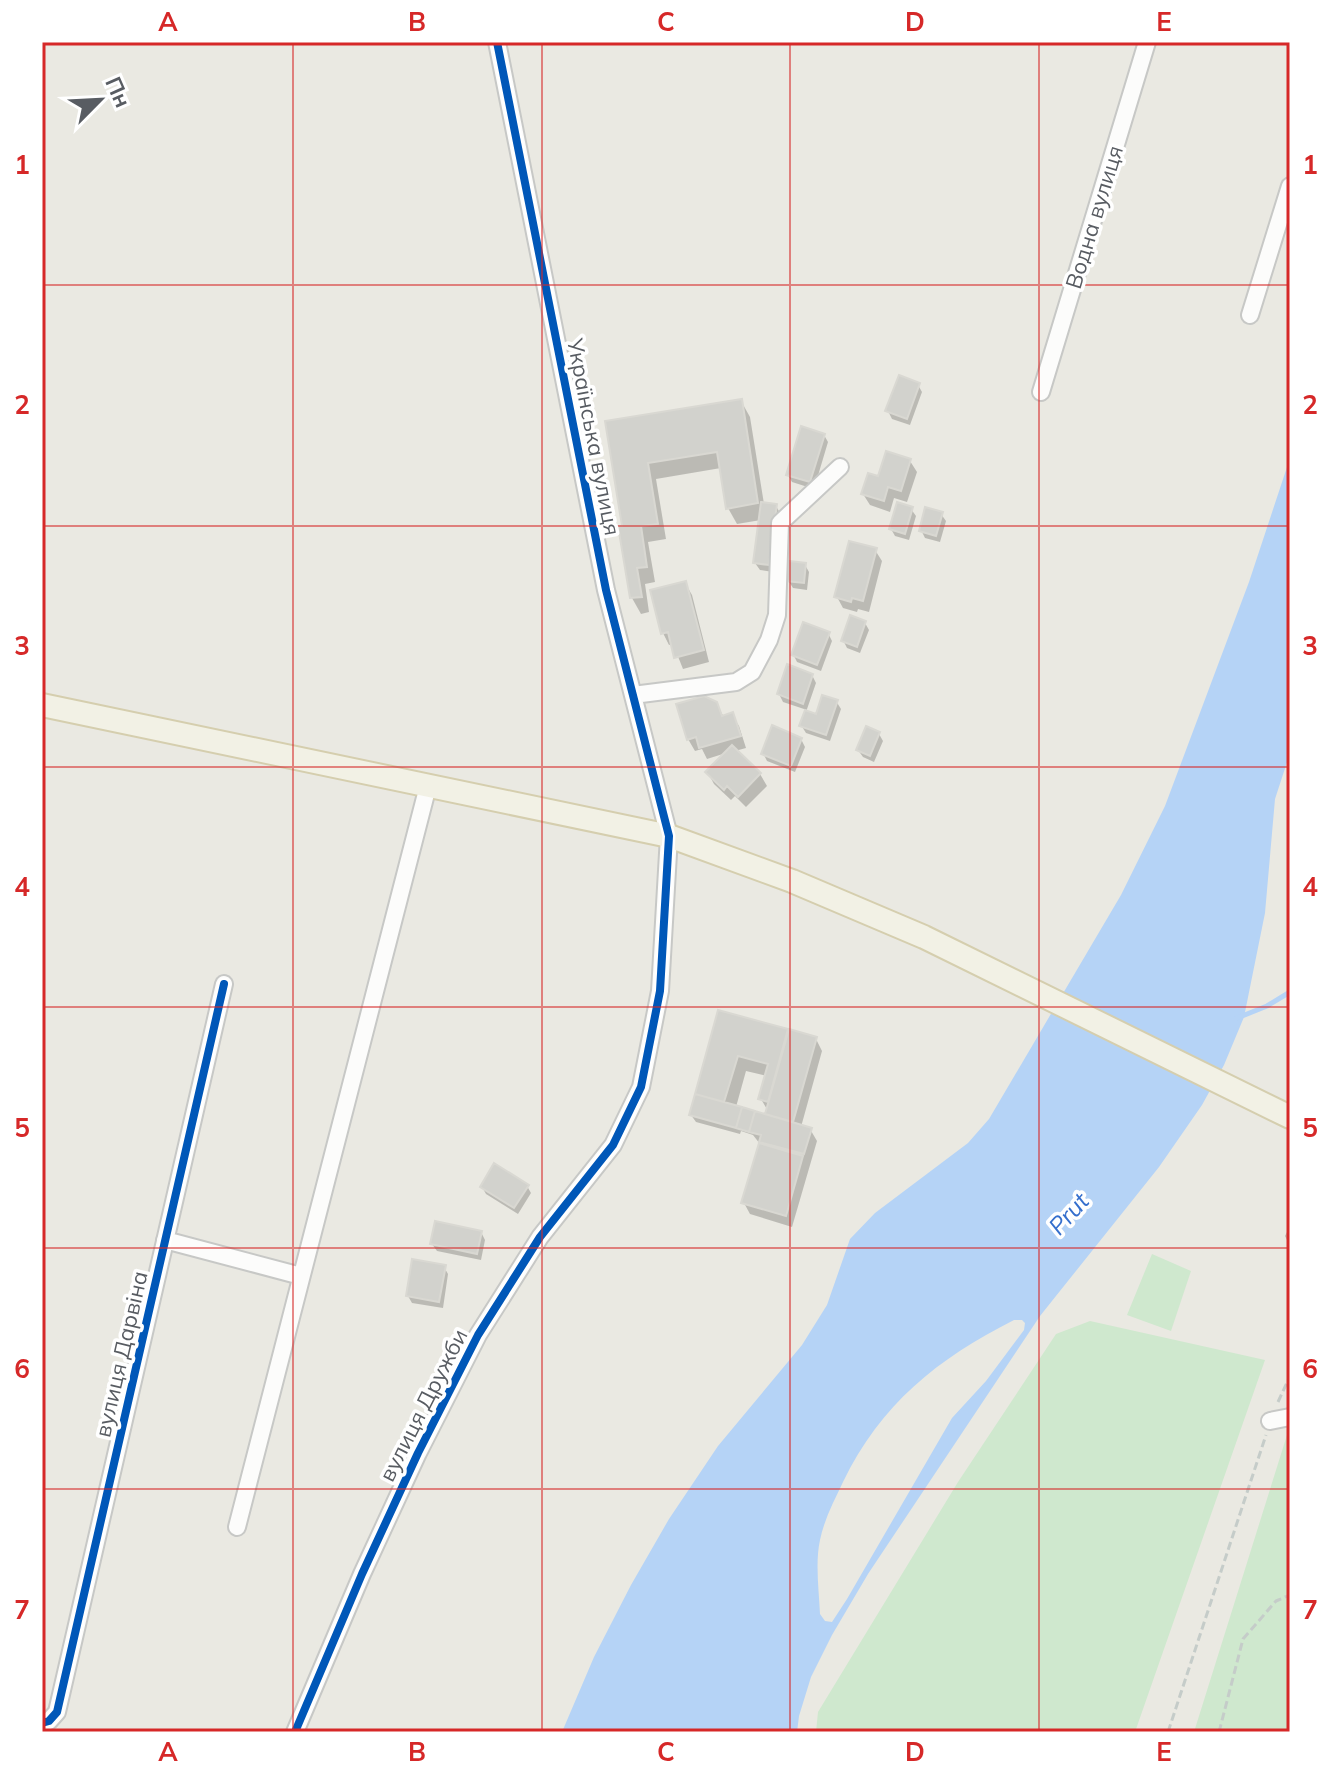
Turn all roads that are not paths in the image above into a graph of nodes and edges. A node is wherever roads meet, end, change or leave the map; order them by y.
1 (497, 42) edge
2 (1147, 42) edge
3 (1290, 186) edge
4 (1250, 315) dead end
5 (1041, 392) dead end
6 (840, 467) dead end
7 (633, 695) junction
8 (42, 705) edge
9 (428, 786) junction
10 (669, 836) junction
11 (224, 984) dead end
12 (1290, 1117) edge
13 (165, 1240) junction
14 (301, 1276) junction
15 (1290, 1417) edge
16 (1270, 1421) road end
17 (237, 1527) dead end
18 (42, 1723) edge
19 (295, 1732) edge

1 - 7 street, Українська вулиця
2 - 5 street, Водна вулиця
3 - 4 street
6 - 7 street
7 - 10 street, Українська вулиця
8 - 9 main road
9 - 10 main road
9 - 14 street
10 - 12 main road
10 - 19 street, вулиця Дружби
11 - 13 street, вулиця Дарвіна
13 - 14 street
13 - 18 street, вулиця Дарвіна
14 - 17 street
15 - 16 street

